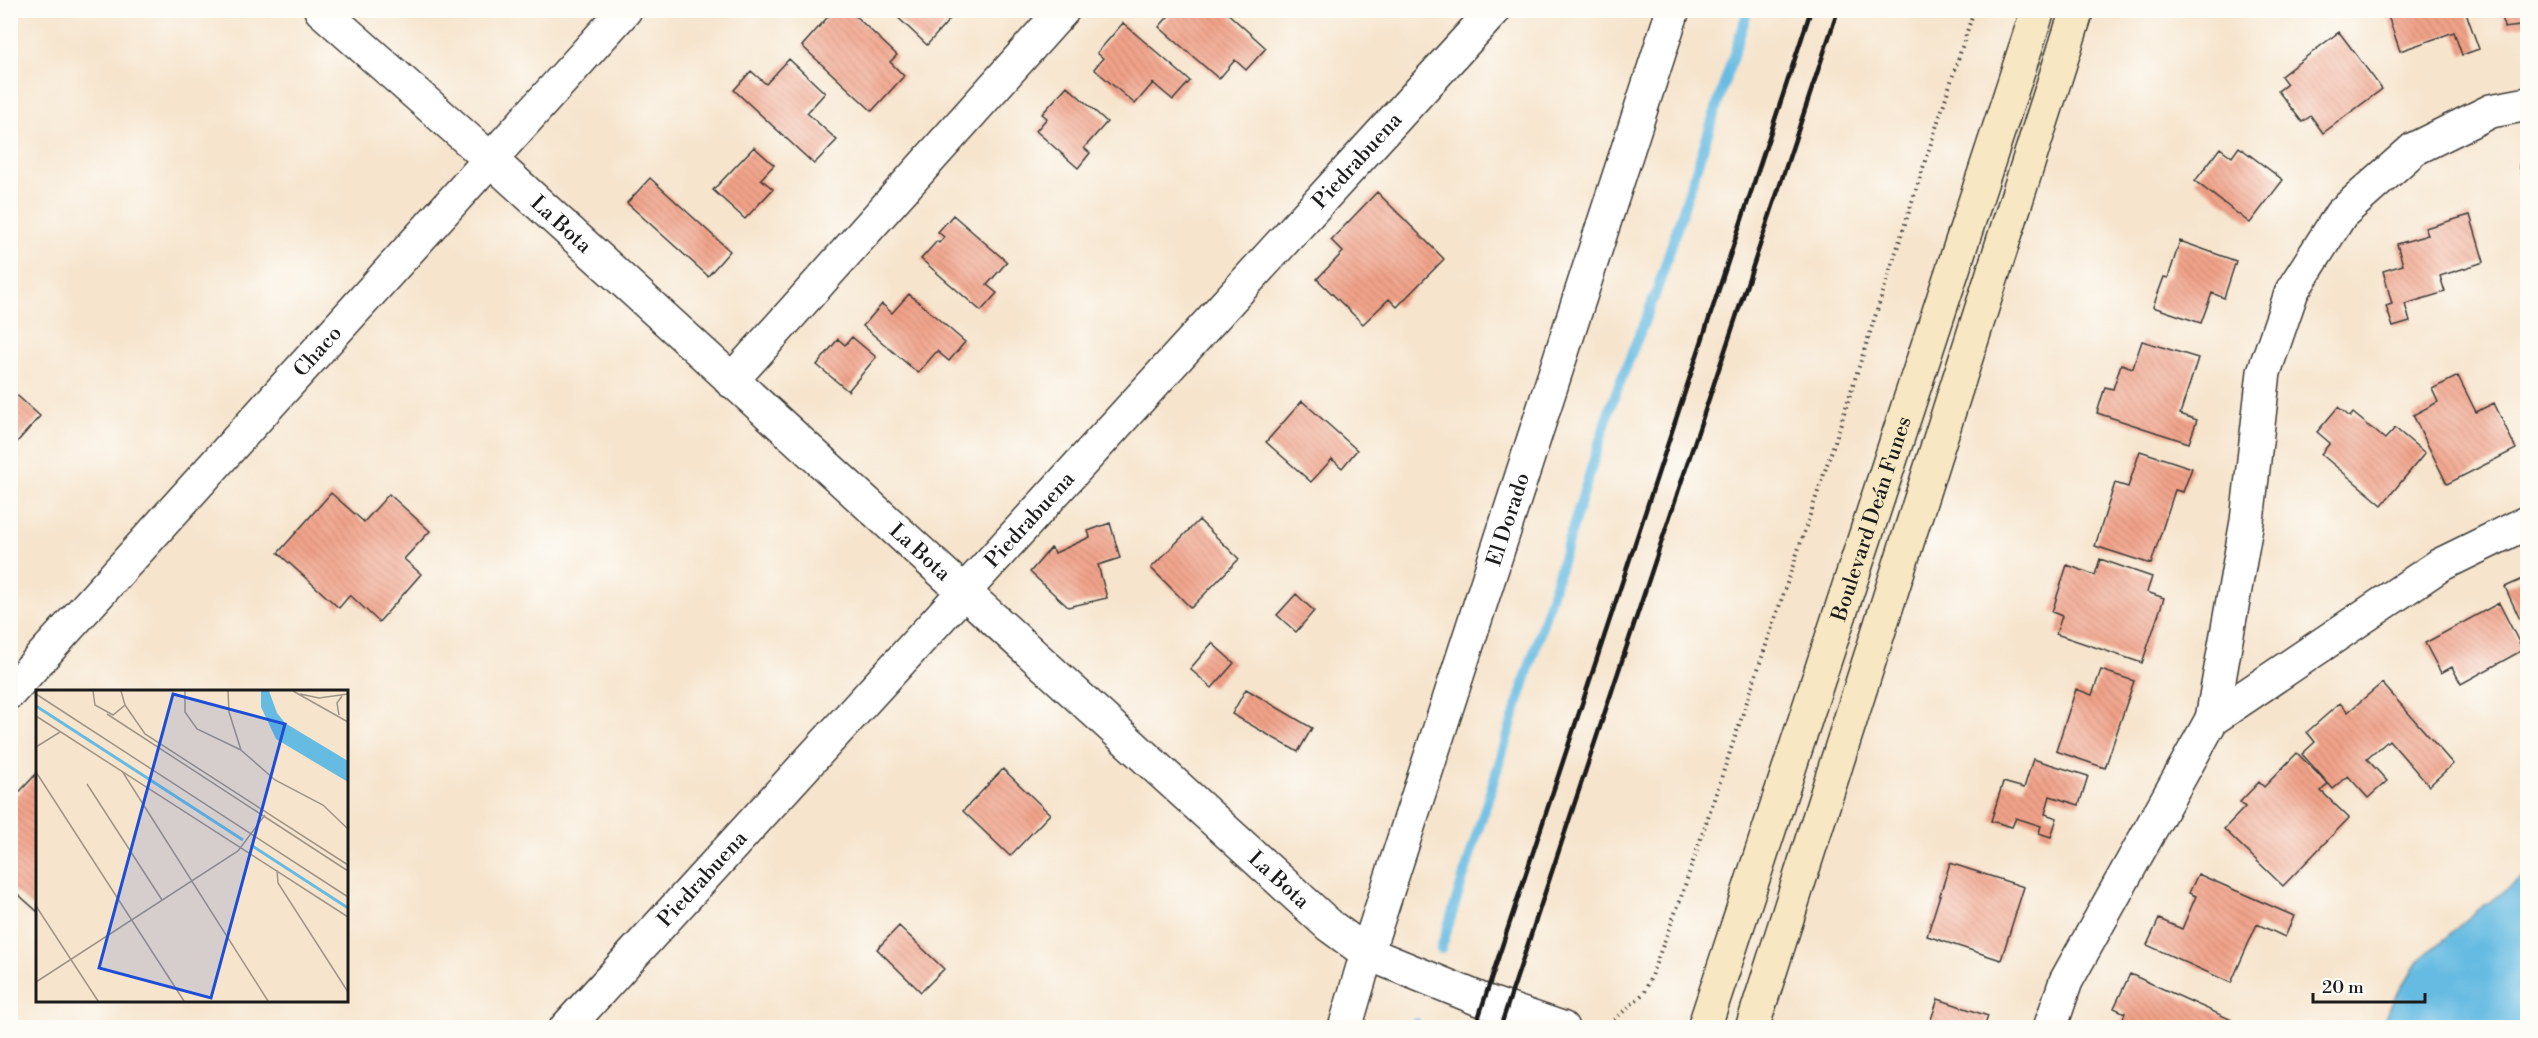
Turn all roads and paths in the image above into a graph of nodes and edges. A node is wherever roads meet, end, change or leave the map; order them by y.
1 (321, 10) edge
2 (625, 10) edge
3 (1063, 10) edge
4 (1494, 10) edge
5 (1673, 10) edge
6 (1974, 10) edge
7 (2038, 10) edge
8 (2077, 10) edge
9 (2528, 104) edge
10 (490, 159) junction
11 (731, 381) junction
12 (2528, 522) edge
13 (963, 593) junction
14 (10, 692) edge
15 (2212, 718) junction
16 (1367, 953) junction
17 (566, 1028) edge
18 (1345, 1028) edge
19 (1562, 1028) edge
20 (1605, 1028) edge
21 (1704, 1028) edge
22 (1752, 1028) edge
23 (2050, 1028) edge

1 - 10 street, La Bota
2 - 10 street, Chaco
3 - 11 street
4 - 13 street, Piedrabuena
5 - 16 street, El Dorado
6 - 20 path
7 - 21 main road, Boulevard Deán Funes
8 - 22 main road, Boulevard Deán Funes
9 - 15 street
10 - 11 street, La Bota
10 - 14 street, Chaco
11 - 13 street, La Bota
12 - 15 street
13 - 16 street, La Bota
13 - 17 street, Piedrabuena
15 - 23 street
16 - 18 street, El Dorado
16 - 19 street, La Bota

